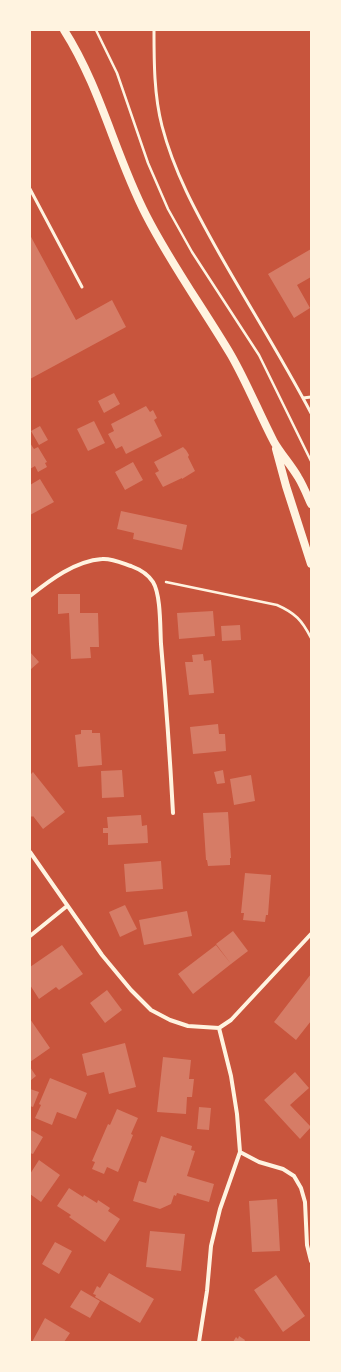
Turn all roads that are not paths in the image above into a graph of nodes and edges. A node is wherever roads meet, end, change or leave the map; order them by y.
1 (64, 30) edge
2 (154, 30) edge
3 (30, 189) edge
4 (82, 286) dead end
5 (311, 397) edge
6 (303, 398) junction
7 (311, 412) edge
8 (275, 442) junction
9 (311, 504) edge
10 (311, 564) edge
11 (30, 596) edge
12 (173, 813) dead end
13 (30, 852) edge
14 (67, 906) junction
15 (311, 934) edge
16 (30, 936) edge
17 (219, 1028) junction
18 (240, 1152) junction
19 (311, 1261) edge
20 (199, 1342) edge

1 - 8 main road
2 - 6 lane
3 - 4 lane
5 - 6 lane
6 - 7 lane
8 - 9 main road
8 - 10 main road
11 - 12 street
13 - 14 street
14 - 16 street
14 - 17 street
15 - 17 street
17 - 18 street
18 - 19 street
18 - 20 street

